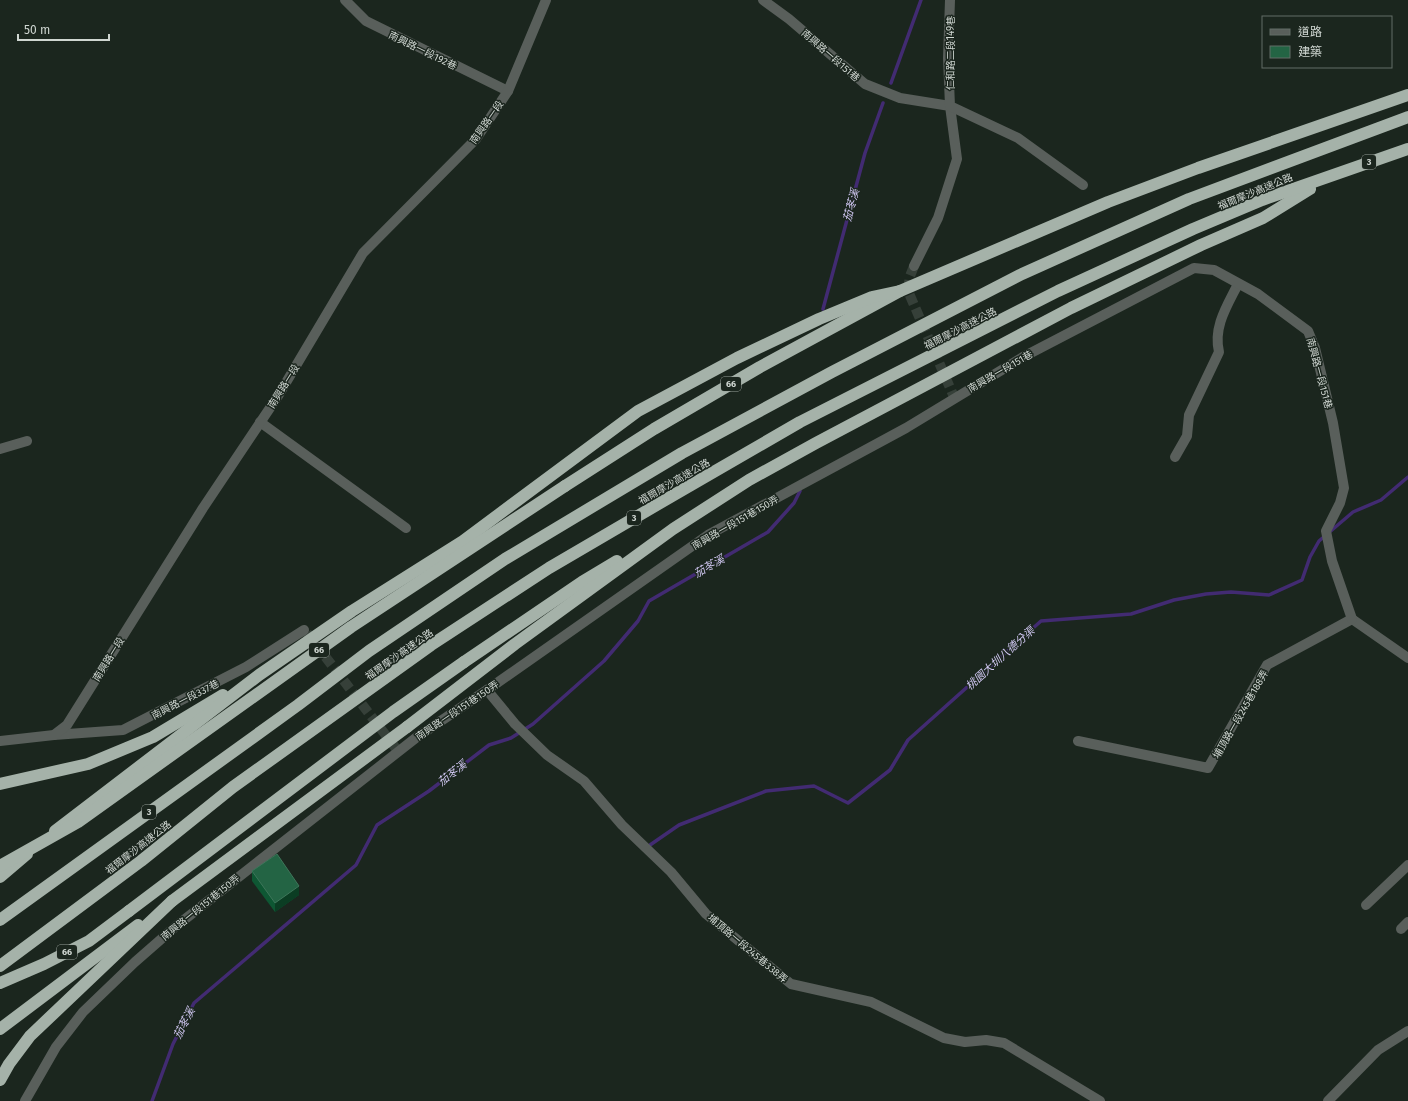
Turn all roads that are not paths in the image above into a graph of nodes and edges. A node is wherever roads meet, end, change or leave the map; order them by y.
1 (345, 0) edge
2 (546, 0) edge
3 (763, 0) edge
4 (950, 0) edge
5 (508, 91) junction
6 (1408, 95) edge
7 (950, 106) junction
8 (1408, 117) edge
9 (1408, 149) edge
10 (1331, 175) junction
11 (1083, 184) dead end
12 (914, 266) tunnel mouth
13 (1238, 284) junction
14 (900, 291) junction
15 (954, 397) joint
16 (260, 422) junction
17 (27, 441) dead end
18 (0, 449) edge
19 (1175, 457) dead end
20 (406, 528) dead end
21 (673, 528) junction
22 (1352, 619) junction
23 (304, 630) dead end
24 (1408, 658) edge
25 (259, 675) junction
26 (487, 690) junction
27 (54, 735) junction
28 (0, 741) edge
29 (1078, 741) dead end
30 (0, 784) edge
31 (1408, 865) edge
32 (0, 866) edge
33 (0, 877) edge
34 (172, 902) junction
35 (1366, 905) dead end
36 (0, 920) edge
37 (0, 966) edge
38 (0, 983) edge
39 (0, 1029) edge
40 (1408, 1031) edge
41 (0, 1080) edge
42 (25, 1101) edge
43 (1100, 1101) edge
44 (1328, 1101) edge

1 - 5 street, 南興路一段192巷
2 - 5 street, 南興路一段
3 - 7 street, 南興路一段151巷
4 - 7 street, 仁和路二段149巷
5 - 16 street, 南興路一段
6 - 14 highway
7 - 11 street, 南興路一段151巷
7 - 12 street
8 - 36 highway, 福爾摩沙高速公路 / 3
9 - 10 highway, 福爾摩沙高速公路 / 3
10 - 21 highway
10 - 37 highway, 福爾摩沙高速公路 / 3
13 - 15 street, 南興路一段151巷
13 - 19 street
13 - 22 street, 南興路一段151巷
14 - 25 highway
14 - 32 highway, 66, bridge
15 - 26 street, 南興路一段151巷150弄
16 - 20 street
16 - 27 street, 南興路一段
17 - 18 street
21 - 34 highway, bridge
21 - 38 highway, 66, bridge
22 - 24 street
22 - 29 street, 埔頂路一段245巷188弄
23 - 27 street, 南興路一段337巷
25 - 30 highway
25 - 33 highway
26 - 42 street, 南興路一段151巷150弄
26 - 43 street, 埔頂路一段245巷338弄
27 - 28 street
31 - 35 street
34 - 39 highway
34 - 41 highway
40 - 44 street

